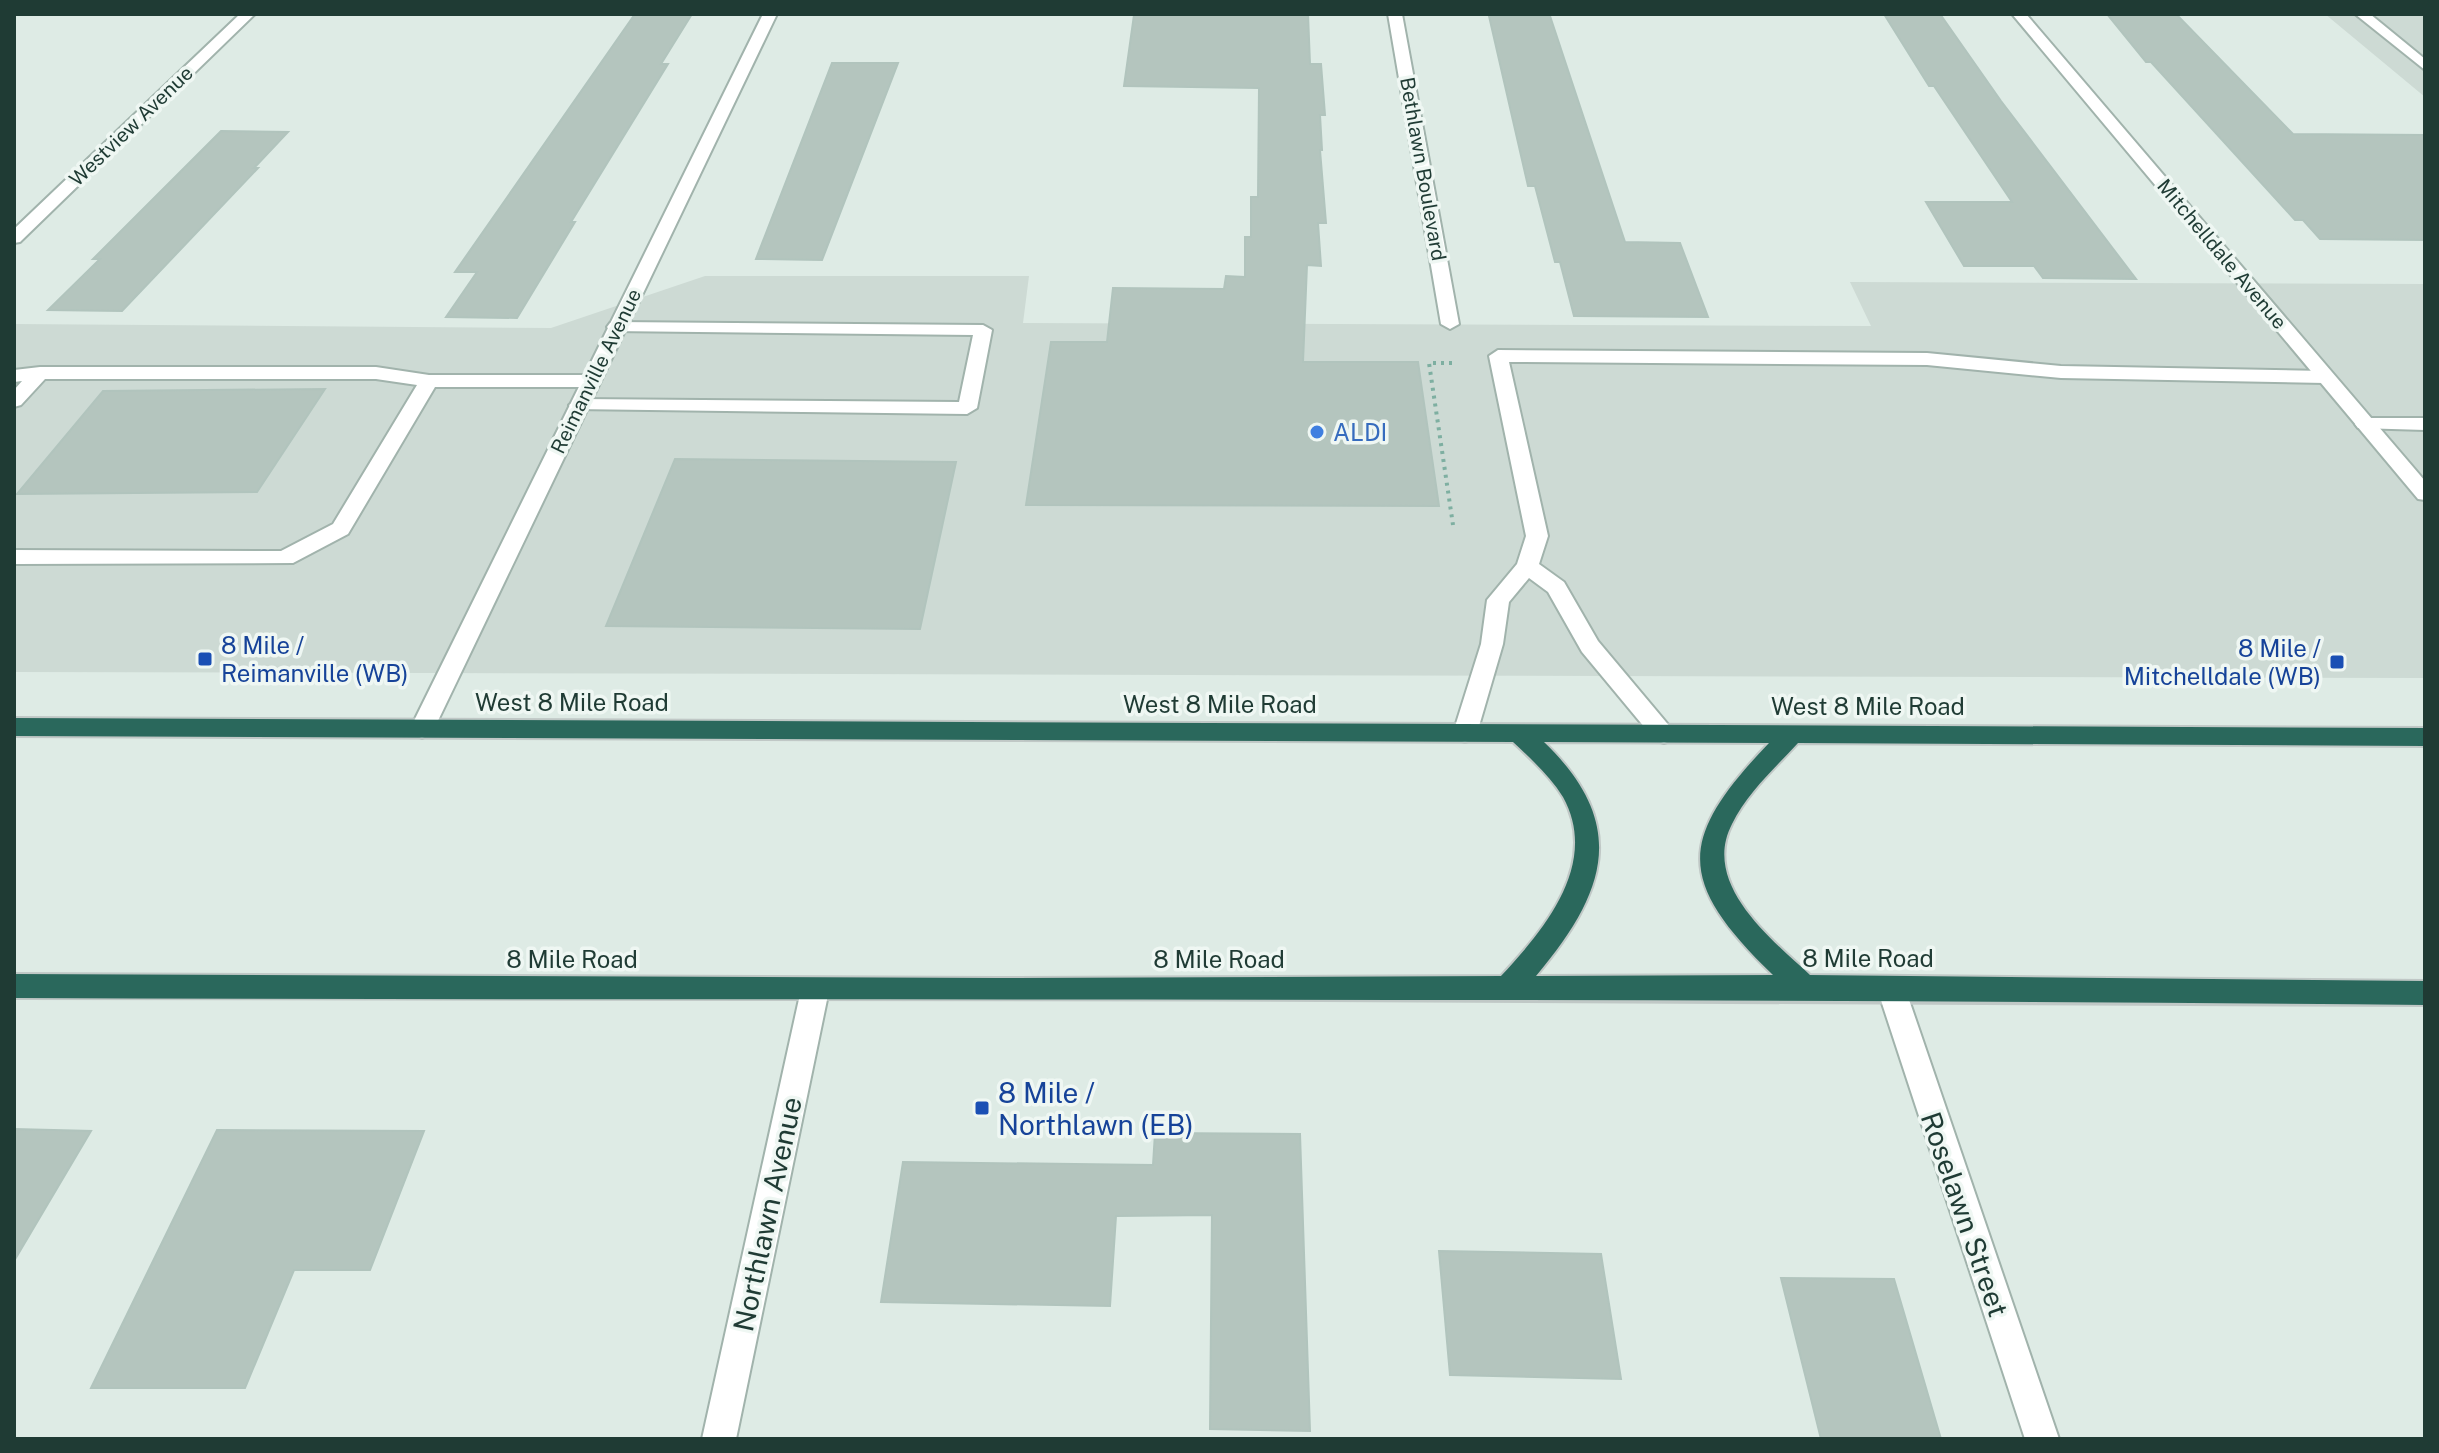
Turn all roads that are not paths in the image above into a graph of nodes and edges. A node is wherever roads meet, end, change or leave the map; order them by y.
1 (248, 14) edge
2 (770, 14) edge
3 (1395, 14) edge
4 (2019, 14) edge
5 (2362, 14) edge
6 (2425, 66) edge
7 (14, 238) edge
8 (1450, 324) dead end
9 (616, 327) junction
10 (40, 373) junction
11 (14, 376) edge
12 (2325, 377) junction
13 (429, 381) junction
14 (592, 381) junction
15 (14, 401) edge
16 (579, 405) junction
17 (2365, 424) junction
18 (2425, 424) edge
19 (2425, 494) edge
20 (14, 557) edge
21 (1527, 566) junction
22 (18, 729) edge
23 (422, 729) junction
24 (1465, 733) junction
25 (1519, 733) junction
26 (1664, 734) junction
27 (1792, 734) junction
28 (2425, 737) edge
29 (14, 986) edge
30 (1804, 987) junction
31 (1508, 988) junction
32 (1891, 988) junction
33 (815, 990) junction
34 (2425, 993) edge
35 (719, 1439) edge
36 (2042, 1439) edge

1 - 7 street, Westview Avenue
2 - 9 street, Reimanville Avenue
3 - 8 street, Bethlawn Boulevard
4 - 12 street, Mitchelldale Avenue
5 - 6 street
9 - 14 street, Reimanville Avenue
9 - 16 street
10 - 11 street
10 - 13 street
10 - 15 street
12 - 17 street, Mitchelldale Avenue
12 - 21 street
13 - 14 street
13 - 20 street
14 - 16 street, Reimanville Avenue
16 - 23 street, Reimanville Avenue
17 - 18 street
17 - 19 street, Mitchelldale Avenue
21 - 24 street
21 - 26 street
22 - 23 highway, West 8 Mile Road
23 - 24 highway, West 8 Mile Road
24 - 25 highway, West 8 Mile Road
25 - 26 highway, West 8 Mile Road
25 - 31 highway
26 - 27 highway, West 8 Mile Road
27 - 28 highway, West 8 Mile Road
27 - 30 highway
29 - 33 highway, 8 Mile Road
30 - 31 highway, 8 Mile Road
30 - 32 highway, 8 Mile Road
31 - 33 highway, 8 Mile Road
32 - 34 highway, 8 Mile Road
32 - 36 street, Roselawn Street
33 - 35 street, Northlawn Avenue

